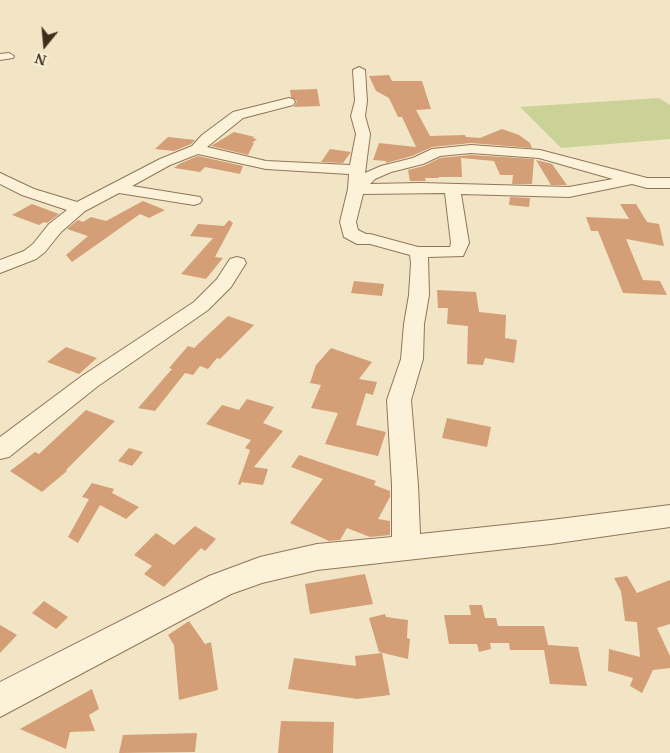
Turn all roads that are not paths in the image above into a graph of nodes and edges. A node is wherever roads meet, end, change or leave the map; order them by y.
1 (359, 70) dead end
2 (289, 102) dead end
3 (197, 149) junction
4 (0, 178) edge
5 (356, 180) junction
6 (634, 180) junction
7 (670, 183) edge
8 (116, 188) junction
9 (452, 189) junction
10 (194, 200) dead end
11 (79, 208) junction
12 (418, 252) junction
13 (237, 263) dead end
14 (0, 267) edge
15 (0, 450) edge
16 (670, 516) edge
17 (406, 547) junction
18 (0, 700) edge

1 - 5 street
2 - 3 street
3 - 5 street
3 - 8 street
4 - 11 street
5 - 6 street
5 - 9 street
5 - 12 street
6 - 7 street
6 - 9 street
8 - 10 street
8 - 11 street
9 - 12 street
11 - 14 street
12 - 17 street
13 - 15 street
16 - 17 street
17 - 18 street

